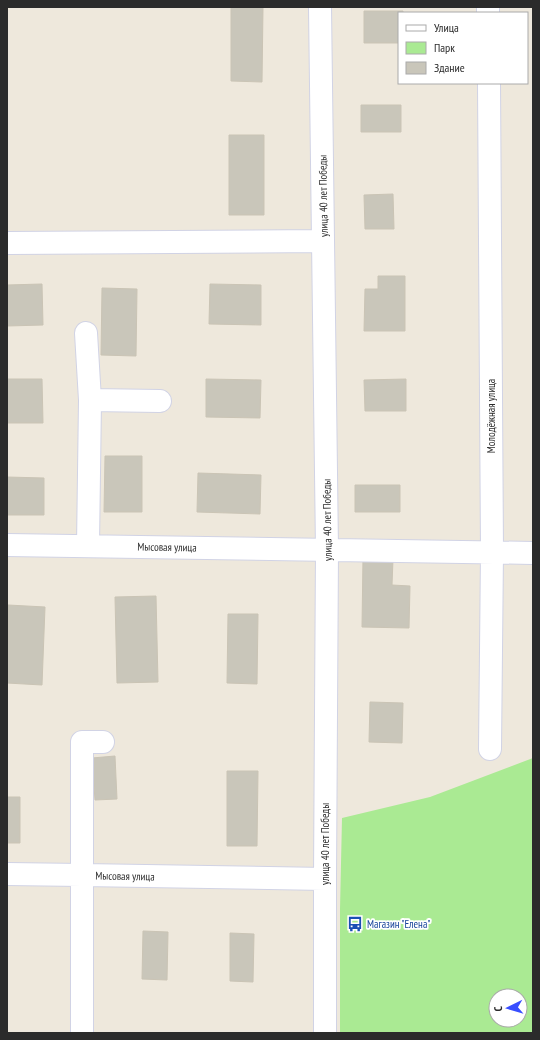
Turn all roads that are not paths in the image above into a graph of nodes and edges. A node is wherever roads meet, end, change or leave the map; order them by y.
1 (320, 7) edge
2 (489, 84) edge
3 (323, 241) junction
4 (7, 243) edge
5 (86, 333) dead end
6 (90, 400) junction
7 (160, 401) dead end
8 (7, 545) edge
9 (88, 546) junction
10 (327, 550) junction
11 (492, 552) junction
12 (533, 553) edge
13 (104, 742) dead end
14 (490, 749) dead end
15 (7, 874) edge
16 (82, 875) junction
17 (325, 879) junction
18 (82, 1033) edge
19 (325, 1033) edge

1 - 3 street, улица 40 лет Победы
2 - 11 street, Молодёжная улица
3 - 4 street
3 - 10 street, улица 40 лет Победы
5 - 6 street
6 - 7 street
6 - 9 street
8 - 9 street, Мысовая улица
9 - 10 street, Мысовая улица
10 - 11 street, Мысовая улица
10 - 17 street, улица 40 лет Победы
11 - 12 street, Мысовая улица
11 - 14 street, Молодёжная улица
13 - 16 street
15 - 16 street
16 - 17 street, Мысовая улица
16 - 18 street, Мысовая улица
17 - 19 street, улица 40 лет Победы

